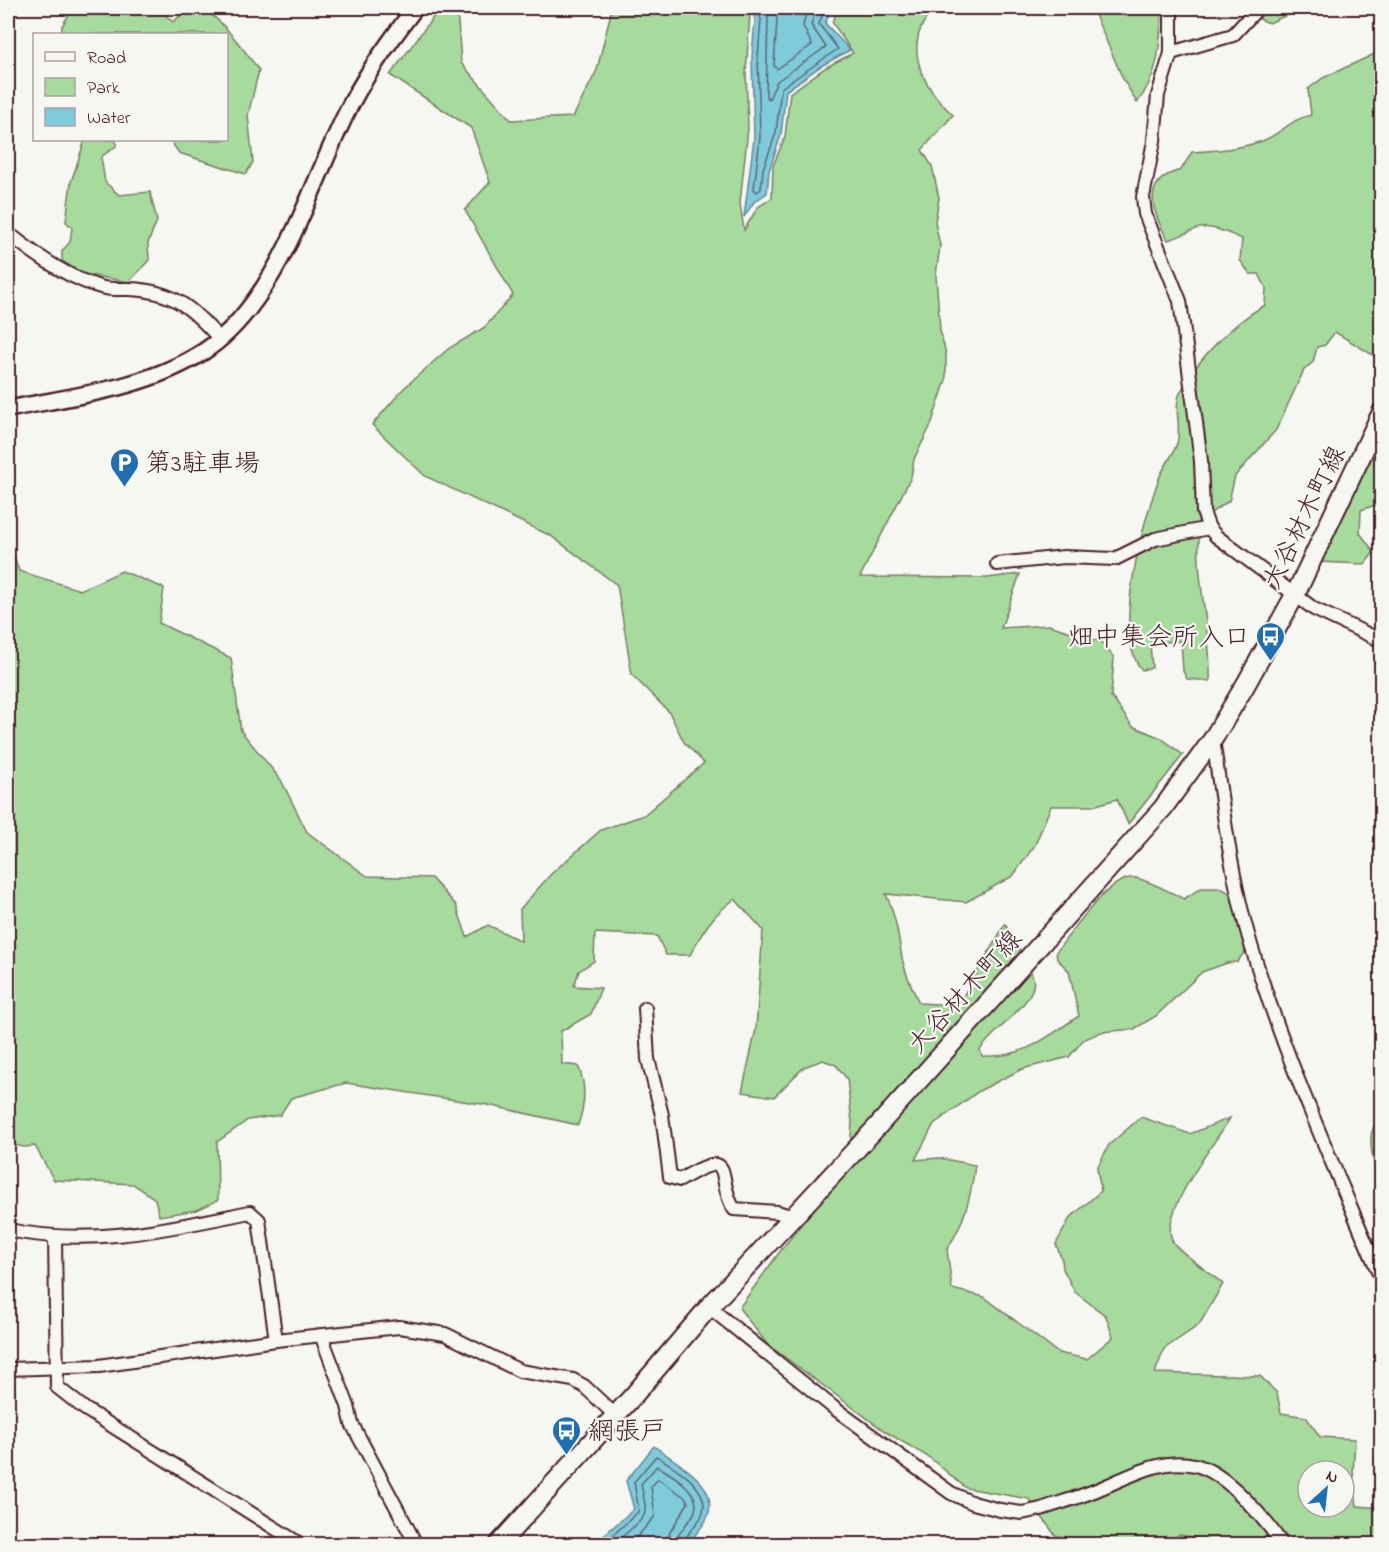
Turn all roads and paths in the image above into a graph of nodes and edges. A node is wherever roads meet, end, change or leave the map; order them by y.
1 (415, 8) edge
2 (1171, 8) edge
3 (1258, 8) edge
4 (1171, 53) junction
5 (8, 233) edge
6 (220, 339) junction
7 (8, 410) edge
8 (1382, 411) edge
9 (1209, 528) junction
10 (997, 564) dead end
11 (1296, 592) junction
12 (1382, 641) edge
13 (1213, 740) junction
14 (645, 1008) dead end
15 (794, 1217) junction
16 (8, 1230) edge
17 (55, 1238) junction
18 (1382, 1281) edge
19 (709, 1307) junction
20 (321, 1335) junction
21 (276, 1340) junction
22 (58, 1368) junction
23 (8, 1369) edge
24 (615, 1415) junction
25 (300, 1545) edge
26 (416, 1545) edge
27 (499, 1545) edge
28 (1282, 1545) edge

1 - 6 street
2 - 4 street
3 - 4 street
4 - 9 street
5 - 6 street
6 - 7 street
8 - 11 main road, 大谷材木町線
9 - 10 street
9 - 11 street
11 - 12 street
11 - 13 main road, 大谷材木町線
13 - 15 main road, 大谷材木町線
13 - 18 street
14 - 15 street
15 - 19 main road, 大谷材木町線
16 - 17 street
17 - 21 street
17 - 22 street
19 - 24 main road, 大谷材木町線
19 - 28 street
20 - 21 street
20 - 24 street
20 - 26 street
21 - 22 street
22 - 23 street
22 - 25 street
24 - 27 main road, 大谷材木町線

